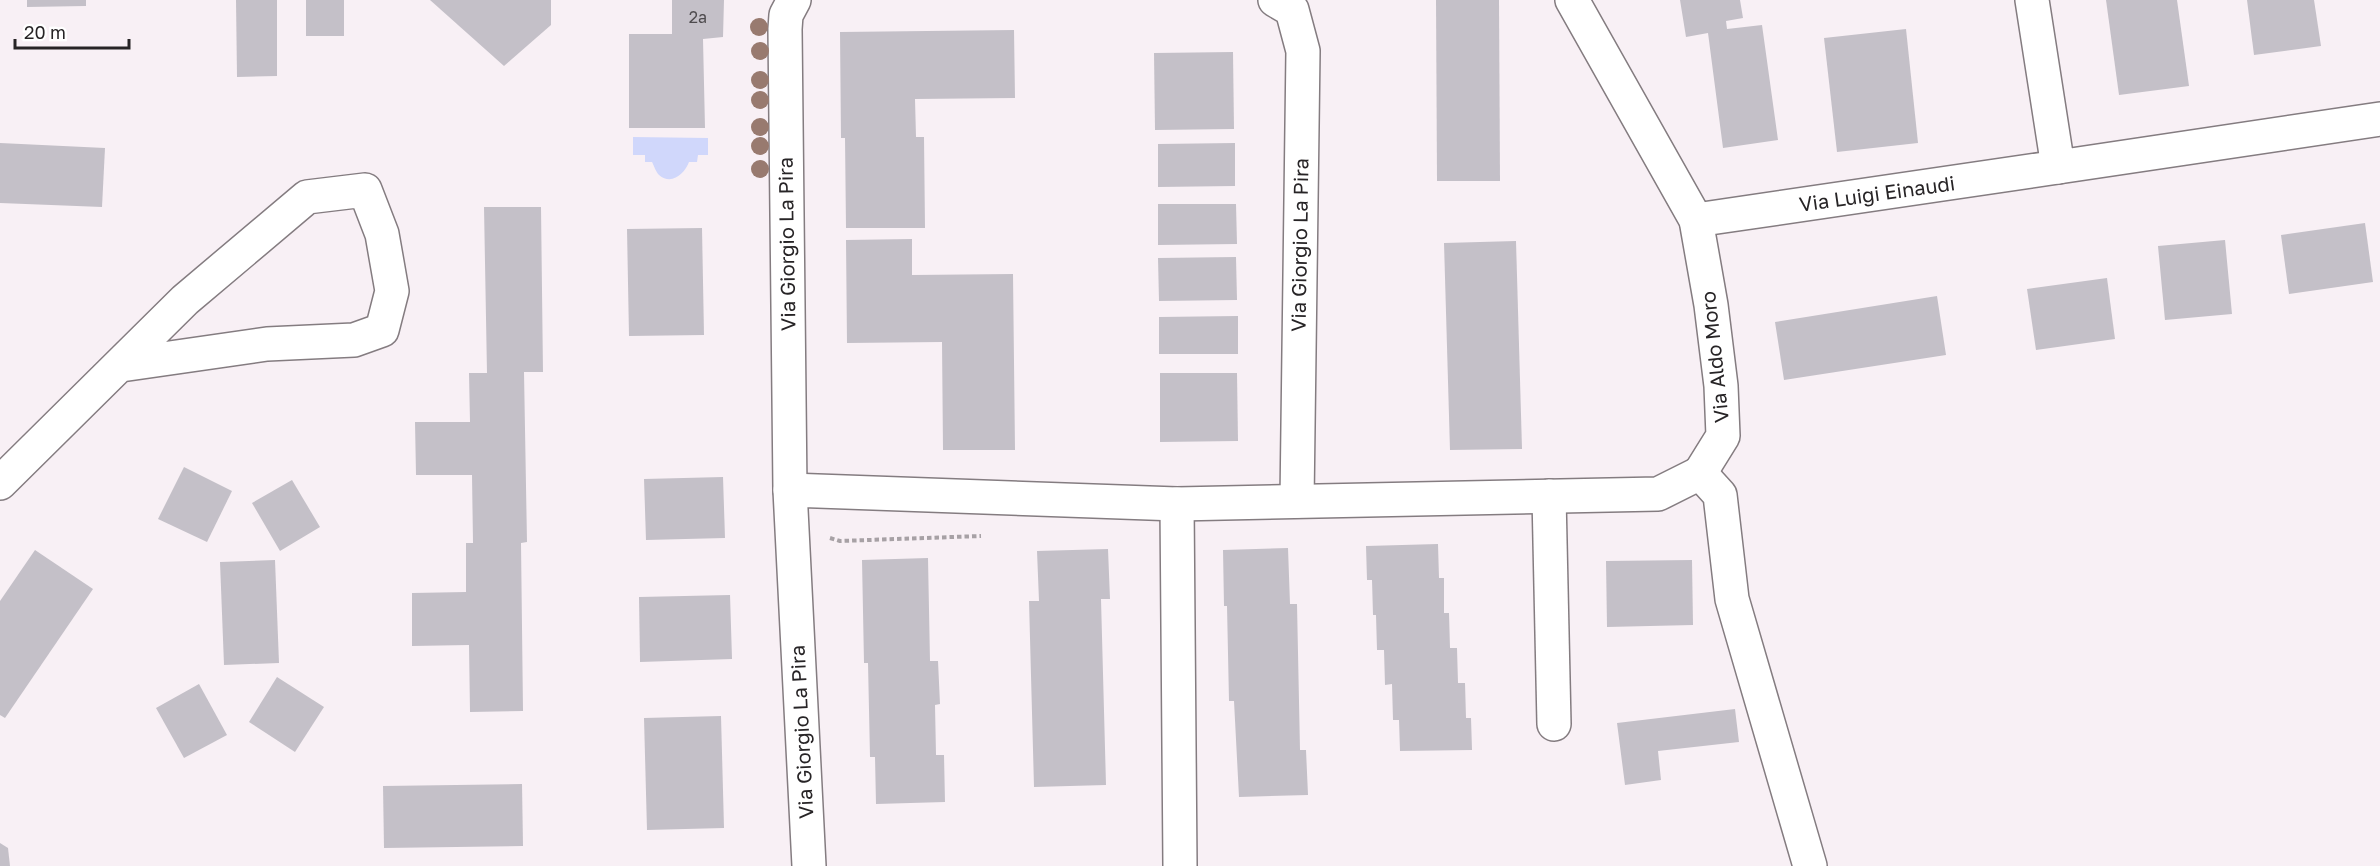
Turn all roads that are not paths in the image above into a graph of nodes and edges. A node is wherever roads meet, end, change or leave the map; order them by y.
1 (794, 0) edge
2 (1275, 0) edge
3 (1572, 0) edge
4 (2032, 0) edge
5 (2380, 119) edge
6 (2058, 167) junction
7 (1695, 220) junction
8 (121, 364) junction
9 (1700, 473) junction
10 (0, 483) edge
11 (1549, 496) junction
12 (1297, 501) junction
13 (790, 504) junction
14 (1177, 504) junction
15 (1554, 724) dead end
16 (810, 866) edge
17 (1180, 866) edge
18 (1810, 866) edge

1 - 13 street, Via Giorgio La Pira
2 - 12 street, Via Giorgio La Pira
3 - 7 street, Via Aldo Moro
4 - 6 street
5 - 6 street, Via Luigi Einaudi
6 - 7 street, Via Luigi Einaudi
7 - 9 street, Via Aldo Moro
8 - 8 street
8 - 10 street
9 - 11 street
9 - 18 street
11 - 12 street
11 - 15 street
12 - 14 street
13 - 14 street
13 - 16 street, Via Giorgio La Pira
14 - 17 street

